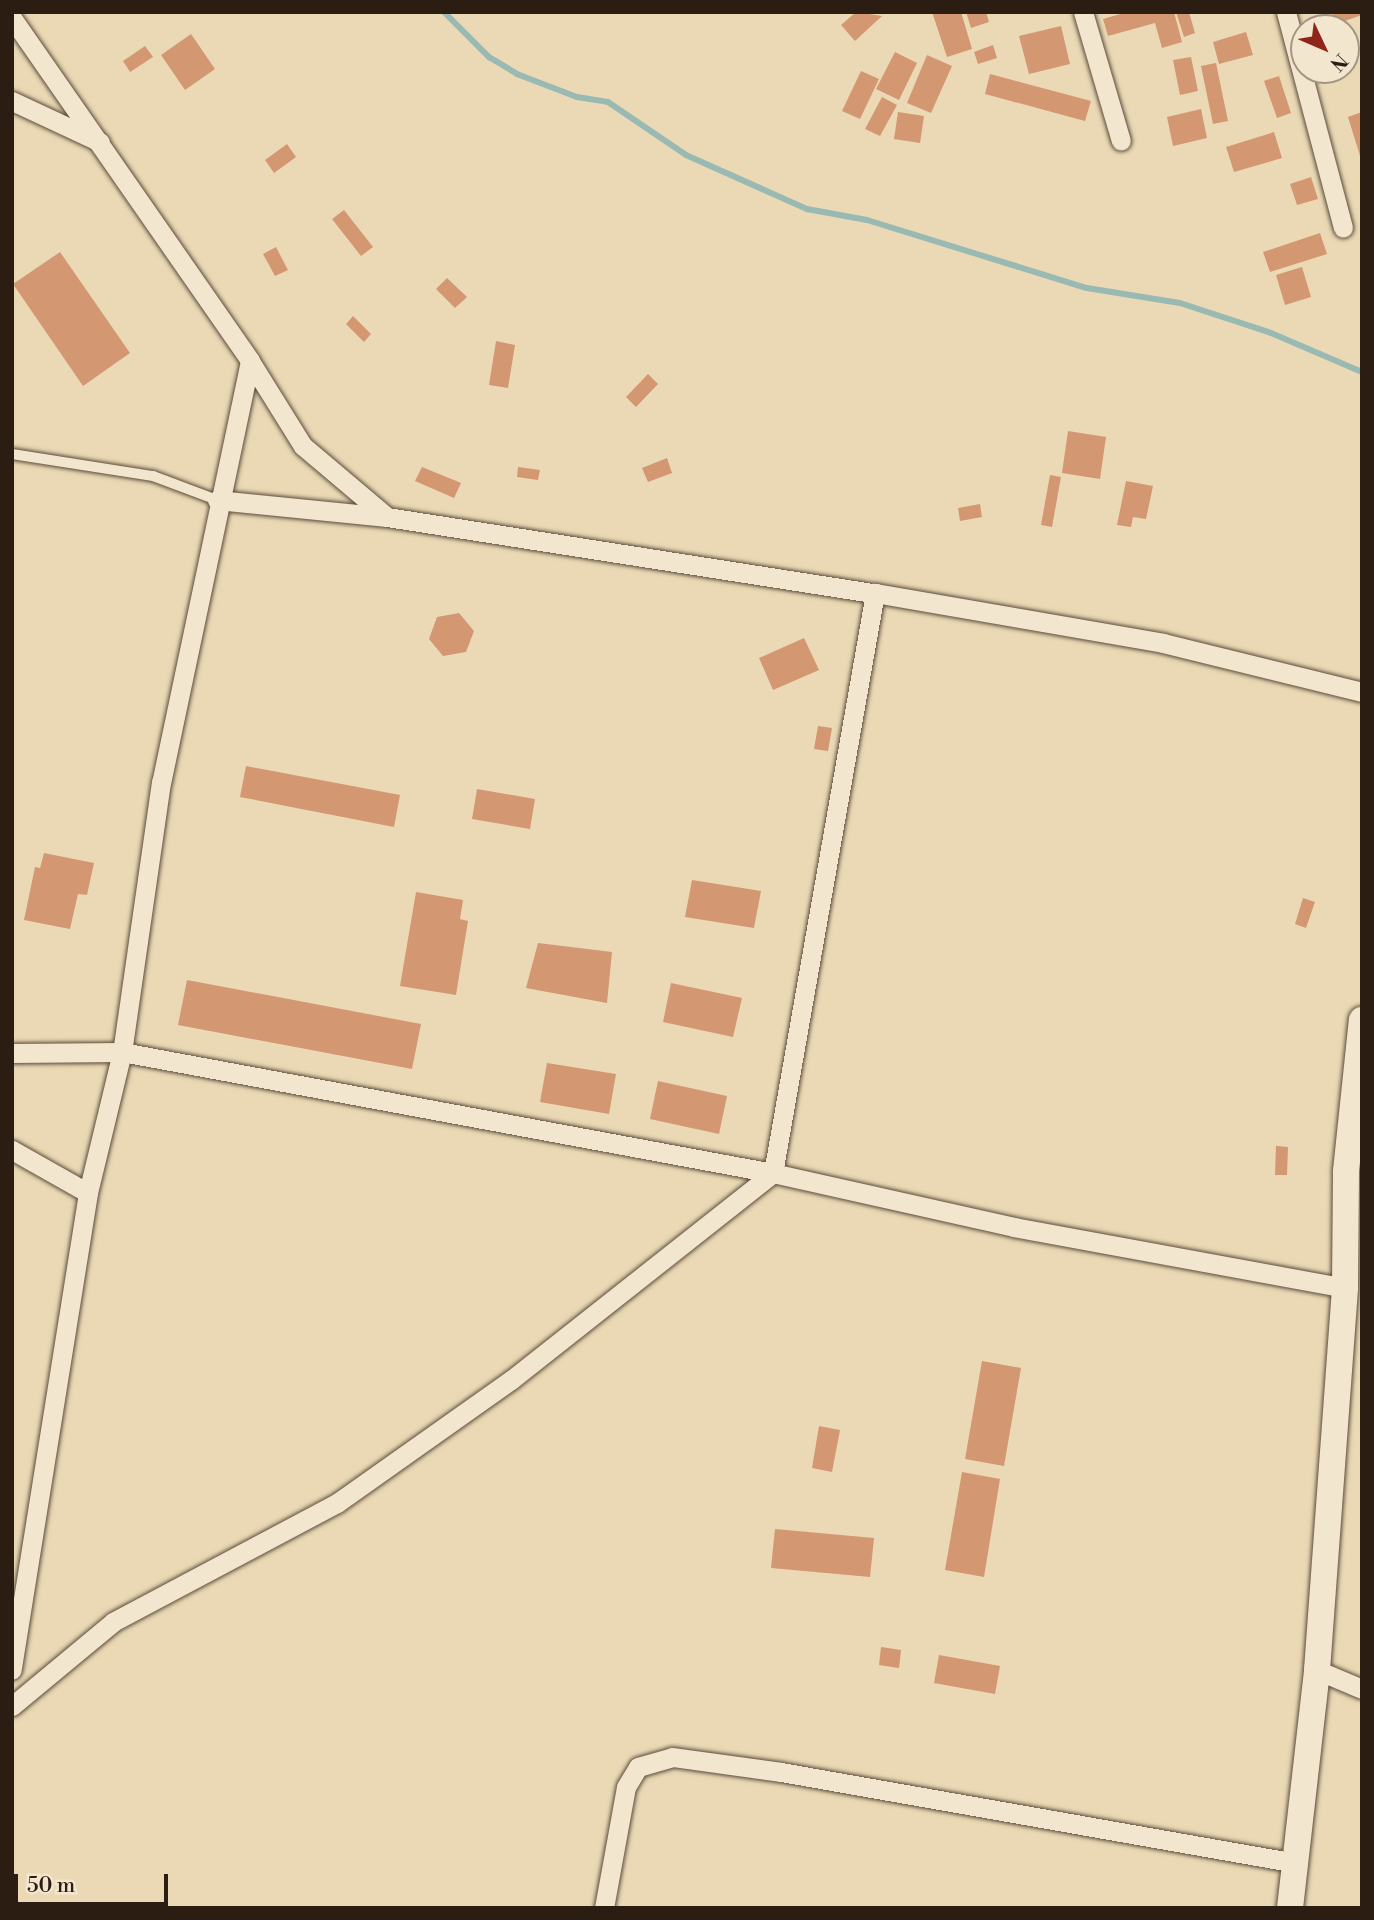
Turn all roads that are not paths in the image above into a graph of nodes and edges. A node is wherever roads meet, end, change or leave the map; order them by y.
1 (1083, 12) edge
2 (1286, 12) edge
3 (12, 18) edge
4 (12, 101) edge
5 (1121, 141) dead end
6 (102, 142) junction
7 (1343, 228) dead end
8 (250, 361) junction
9 (12, 454) edge
10 (217, 500) junction
11 (387, 517) junction
12 (875, 593) junction
13 (1362, 692) edge
14 (1362, 1020) edge
15 (12, 1052) edge
16 (122, 1052) junction
17 (12, 1150) edge
18 (773, 1173) junction
19 (88, 1193) junction
20 (1350, 1293) junction
21 (12, 1670) edge
22 (1317, 1670) junction
23 (1362, 1689) edge
24 (12, 1706) edge
25 (1296, 1863) junction
26 (604, 1908) edge
27 (1290, 1908) edge

1 - 5 street
2 - 7 street
3 - 6 street
4 - 6 street
6 - 8 street
8 - 10 street
8 - 11 street
9 - 10 lane
10 - 11 street
10 - 16 street
11 - 12 street
12 - 13 street
12 - 18 street
14 - 20 main road
15 - 16 street
16 - 18 street
16 - 19 street
17 - 19 street
18 - 20 street
18 - 24 street
19 - 21 street
20 - 22 main road
22 - 23 street
22 - 25 main road
25 - 26 street
25 - 27 main road

